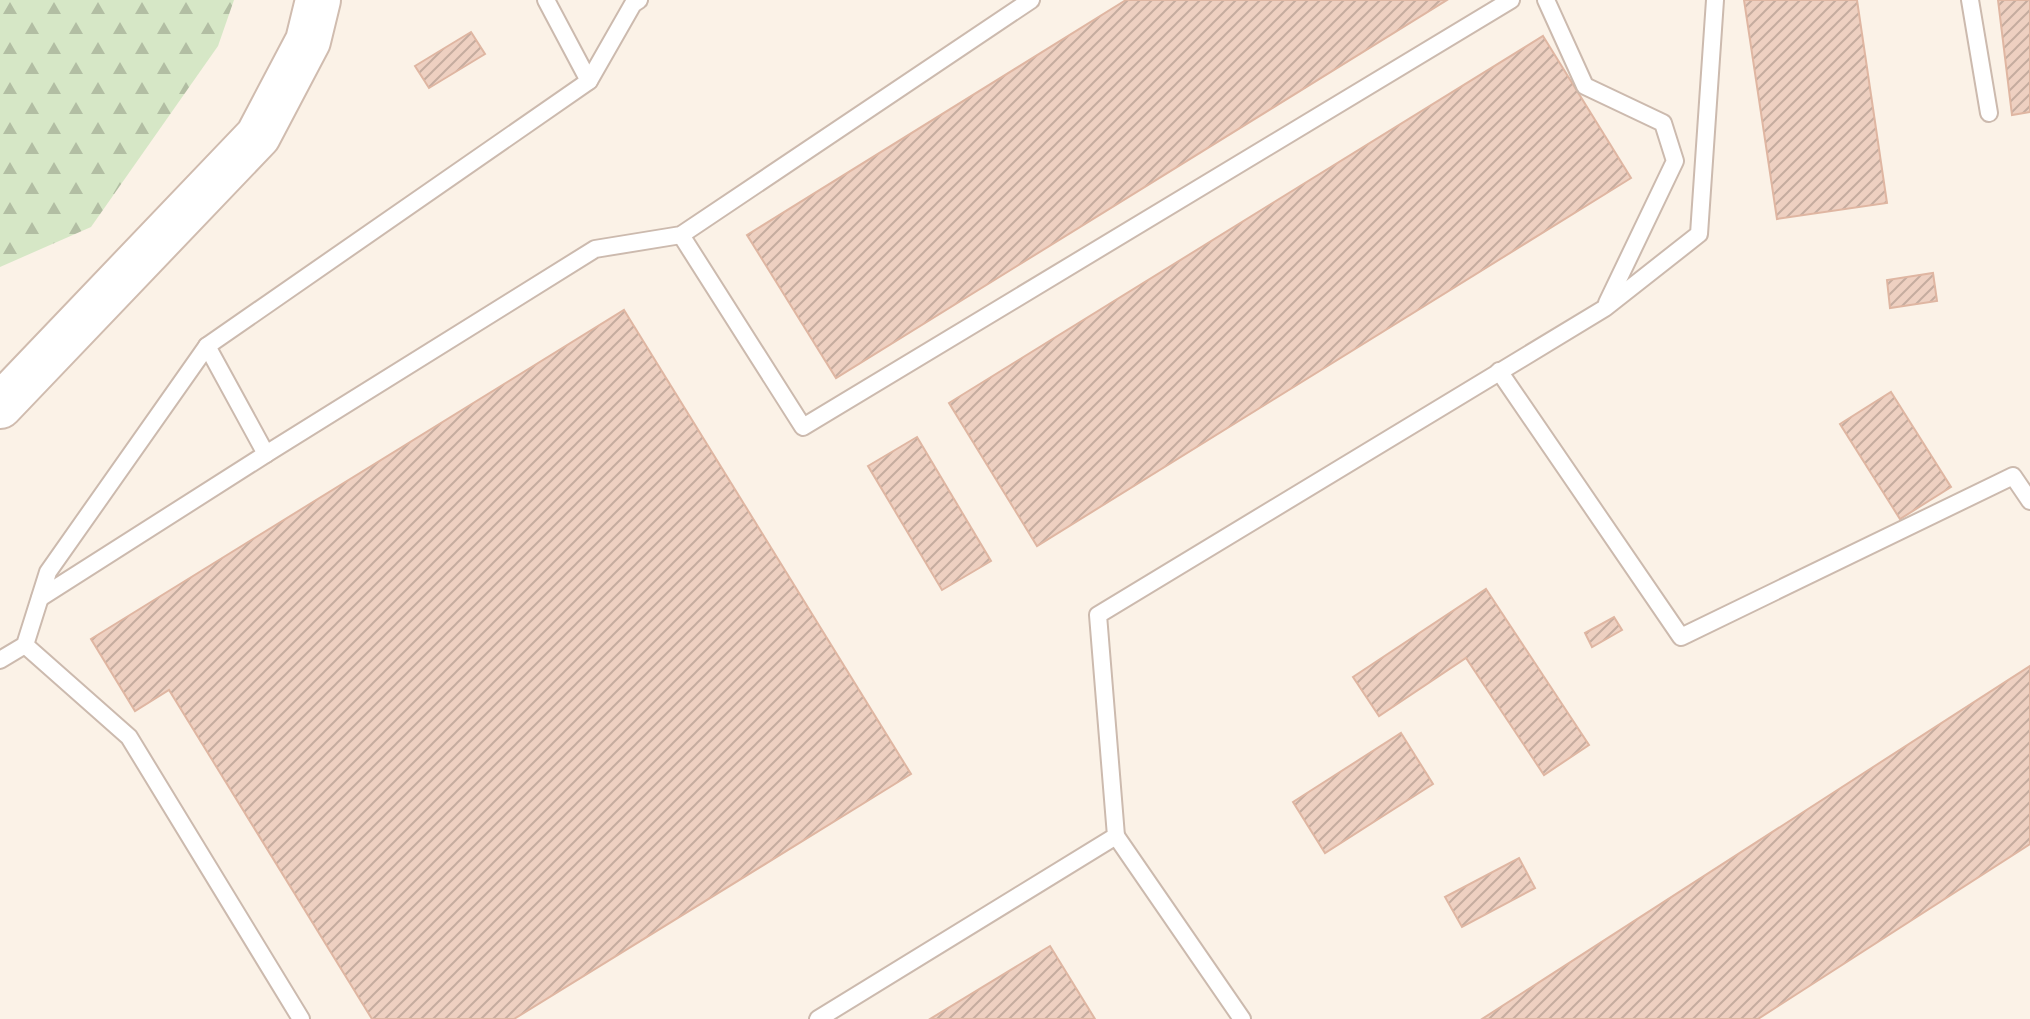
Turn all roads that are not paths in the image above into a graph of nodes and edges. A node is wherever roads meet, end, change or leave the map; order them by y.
1 (318, 0) edge
2 (546, 0) edge
3 (639, 0) edge
4 (1031, 0) edge
5 (1511, 0) edge
6 (1546, 0) edge
7 (1715, 0) edge
8 (1970, 0) edge
9 (589, 81) junction
10 (1989, 113) dead end
11 (681, 235) junction
12 (1605, 308) junction
13 (207, 346) junction
14 (1499, 371) junction
15 (0, 406) edge
16 (266, 454) junction
17 (2030, 501) edge
18 (40, 598) junction
19 (25, 645) junction
20 (0, 660) edge
21 (1116, 836) junction
22 (301, 1019) edge
23 (818, 1019) edge
24 (1242, 1019) edge

1 - 15 street
2 - 9 lane
3 - 9 lane
4 - 11 lane
5 - 11 lane
6 - 12 lane
7 - 12 lane
8 - 10 lane
9 - 13 lane
11 - 16 lane
12 - 14 lane
13 - 16 lane
13 - 18 lane
14 - 17 lane
14 - 21 lane
16 - 18 lane
18 - 19 lane
19 - 20 lane
19 - 22 lane
21 - 23 lane
21 - 24 lane

